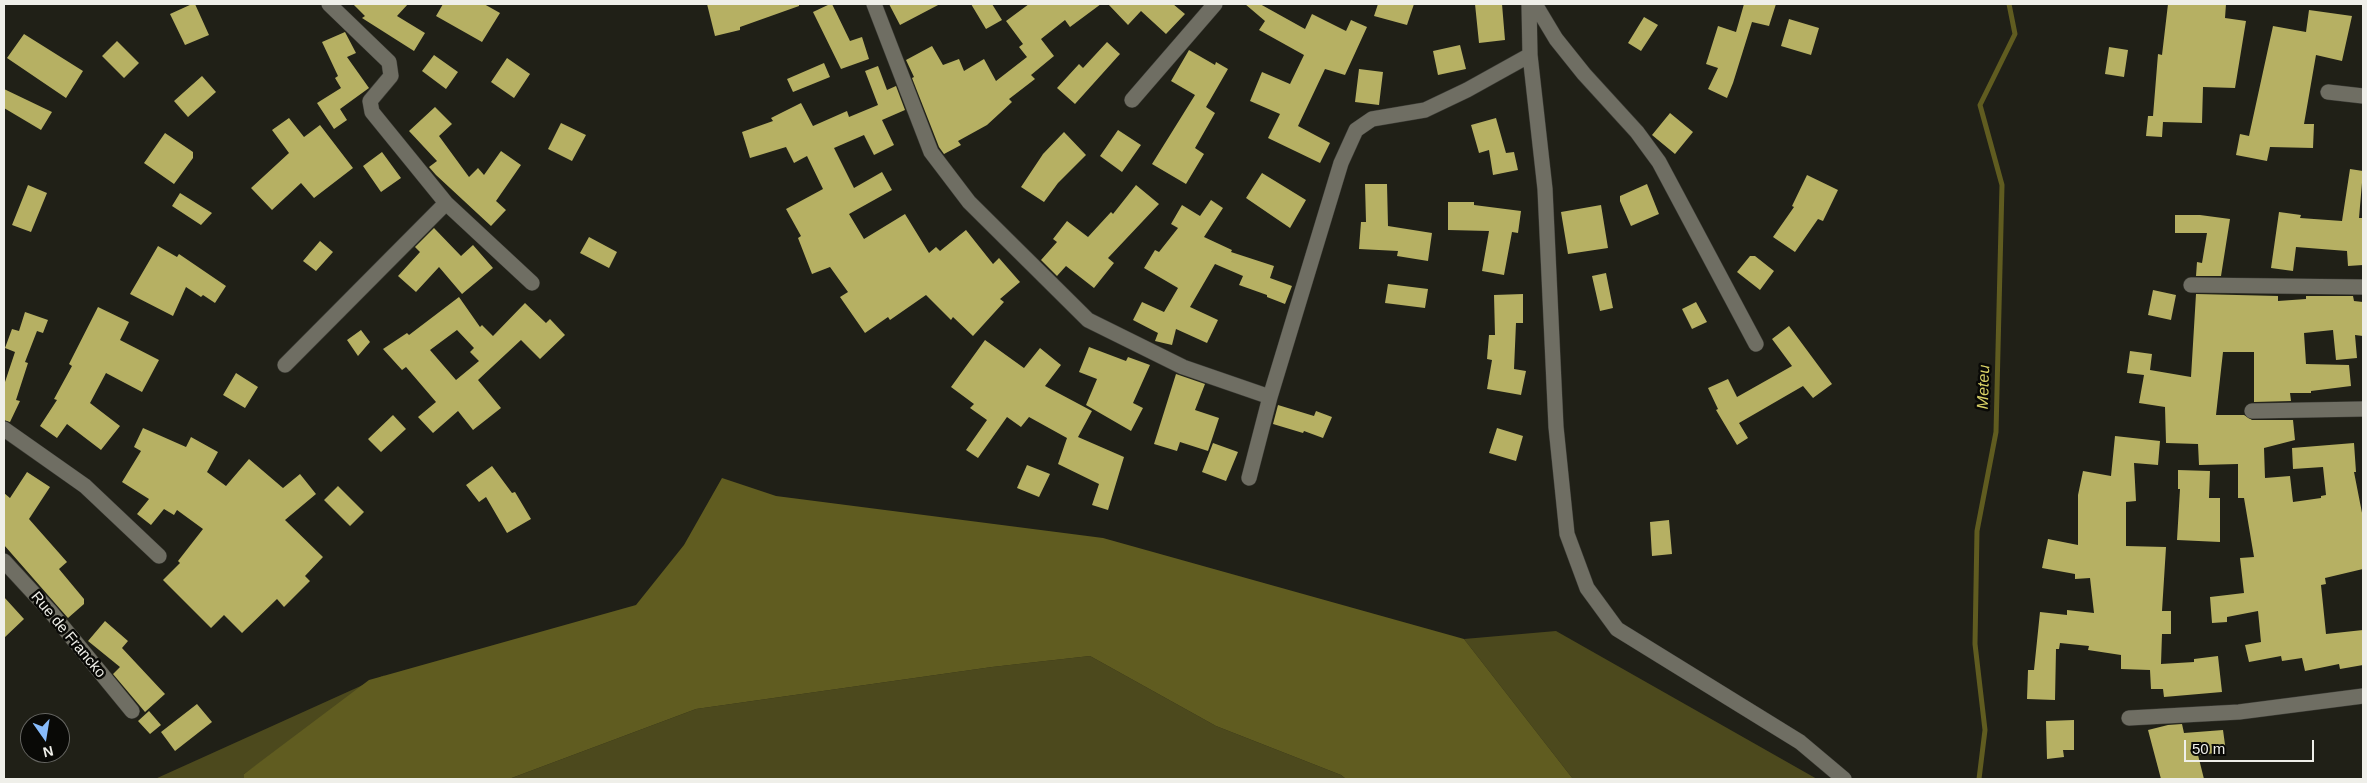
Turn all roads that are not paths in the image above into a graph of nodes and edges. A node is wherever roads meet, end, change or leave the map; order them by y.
1 (329, 4) edge
2 (874, 4) edge
3 (1215, 4) edge
4 (1529, 4) edge
5 (1535, 4) edge
6 (1530, 55) junction
7 (2328, 92) dead end
8 (2363, 96) edge
9 (1132, 100) dead end
10 (446, 203) junction
11 (532, 283) dead end
12 (2191, 285) dead end
13 (2363, 288) edge
14 (1756, 344) dead end
15 (284, 365) dead end
16 (1270, 397) junction
17 (2363, 409) edge
18 (2252, 411) dead end
19 (4, 429) edge
20 (1249, 478) dead end
21 (159, 556) dead end
22 (4, 561) edge
23 (2363, 696) edge
24 (132, 711) dead end
25 (2129, 718) dead end
26 (1844, 779) edge

1 - 10 street
2 - 16 street
3 - 9 street
4 - 6 street
5 - 14 street
6 - 16 street
6 - 26 street
7 - 8 street
10 - 11 street
10 - 15 street
12 - 13 street
16 - 20 street
17 - 18 street
19 - 21 street
22 - 24 street, Rue de Francko
23 - 25 street

